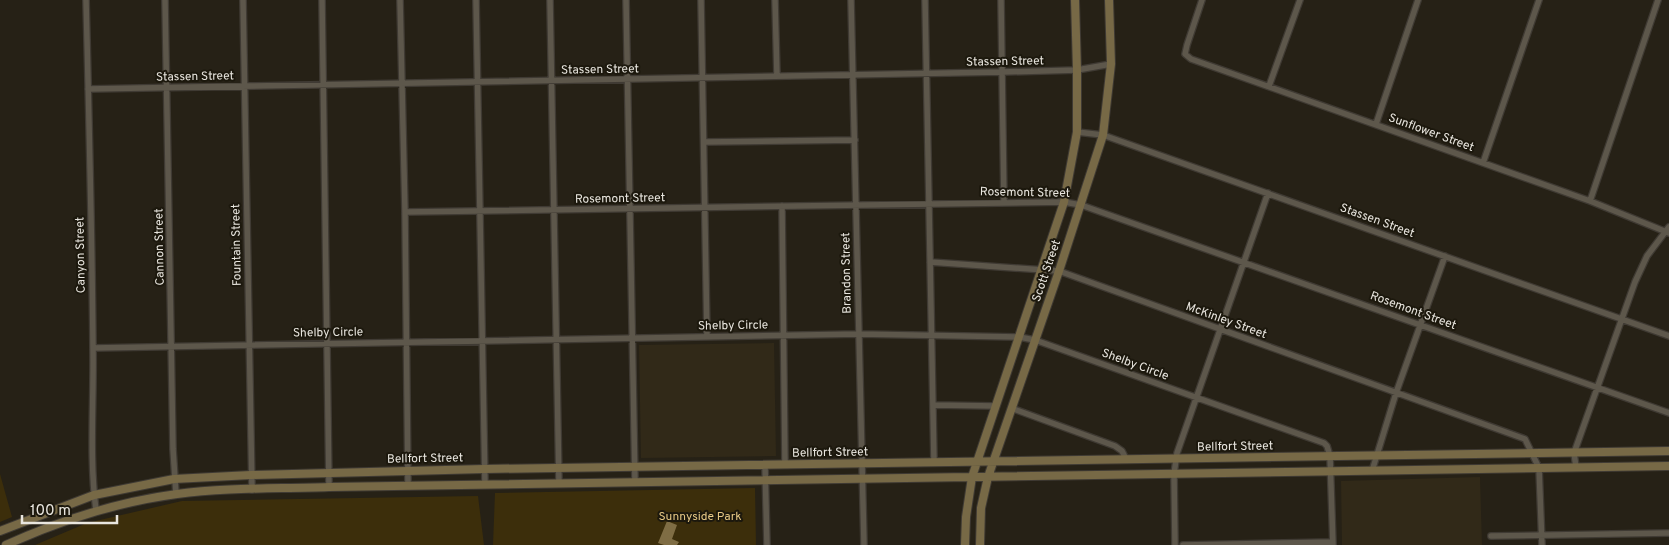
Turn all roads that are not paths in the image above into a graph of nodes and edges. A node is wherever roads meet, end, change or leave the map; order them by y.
1 (86, 0) edge
2 (165, 0) edge
3 (243, 0) edge
4 (322, 0) edge
5 (400, 0) edge
6 (476, 0) edge
7 (550, 0) edge
8 (626, 0) edge
9 (701, 0) edge
10 (775, 0) edge
11 (851, 0) edge
12 (925, 0) edge
13 (1001, 0) edge
14 (1075, 0) edge
15 (1109, 0) edge
16 (1202, 0) edge
17 (1300, 0) edge
18 (1418, 0) edge
19 (1538, 0) edge
20 (1658, 0) edge
21 (1111, 64) junction
22 (1077, 70) junction
23 (1002, 72) junction
24 (927, 74) junction
25 (852, 75) junction
26 (777, 76) junction
27 (703, 78) junction
28 (627, 79) junction
29 (552, 80) junction
30 (478, 82) junction
31 (402, 83) junction
32 (324, 85) junction
33 (245, 86) junction
34 (1269, 86) junction
35 (167, 88) junction
36 (88, 89) junction
37 (1376, 124) junction
38 (1077, 132) junction
39 (1103, 135) junction
40 (855, 140) junction
41 (704, 142) junction
42 (1483, 163) junction
43 (1268, 193) junction
44 (1004, 202) junction
45 (1064, 202) junction
46 (1590, 202) junction
47 (929, 203) junction
48 (856, 205) junction
49 (1081, 205) junction
50 (782, 206) junction
51 (706, 208) junction
52 (629, 209) junction
53 (555, 210) junction
54 (479, 211) junction
55 (405, 212) junction
56 (1668, 231) edge
57 (1445, 256) junction
58 (930, 262) junction
59 (1243, 262) junction
60 (1041, 271) junction
61 (1059, 271) junction
62 (1621, 318) junction
63 (1421, 324) junction
64 (1220, 330) junction
65 (858, 334) junction
66 (782, 335) junction
67 (707, 336) junction
68 (931, 336) junction
69 (1669, 336) edge
70 (632, 337) junction
71 (1019, 337) junction
72 (557, 339) junction
73 (482, 340) junction
74 (1035, 340) junction
75 (406, 342) junction
76 (327, 343) junction
77 (248, 345) junction
78 (171, 347) junction
79 (93, 348) junction
80 (1598, 388) junction
81 (1396, 393) junction
82 (1196, 398) junction
83 (933, 405) junction
84 (996, 406) junction
85 (1011, 408) junction
86 (1669, 413) edge
87 (1532, 452) junction
88 (1669, 452) edge
89 (1574, 453) junction
90 (1376, 455) junction
91 (1459, 455) junction
92 (1330, 456) junction
93 (1253, 458) junction
94 (1126, 459) junction
95 (1176, 459) junction
96 (1099, 460) junction
97 (934, 462) junction
98 (977, 462) junction
99 (993, 462) junction
100 (785, 464) junction
101 (861, 464) junction
102 (765, 465) junction
103 (1669, 466) edge
104 (1576, 467) junction
105 (559, 468) junction
106 (635, 468) junction
107 (1539, 468) junction
108 (484, 469) junction
109 (1460, 470) junction
110 (408, 471) junction
111 (1331, 471) junction
112 (1372, 471) junction
113 (330, 472) junction
114 (1254, 472) junction
115 (1174, 474) junction
116 (252, 475) junction
117 (1100, 475) junction
118 (972, 477) junction
119 (988, 477) junction
120 (174, 479) junction
121 (861, 479) junction
122 (765, 481) junction
123 (635, 482) junction
124 (559, 484) junction
125 (485, 485) junction
126 (408, 486) junction
127 (330, 487) junction
128 (252, 490) junction
129 (176, 494) junction
130 (94, 495) junction
131 (96, 510) junction
132 (10, 527) junction
133 (0, 531) edge
134 (1669, 533) edge
135 (1491, 536) dead end
136 (1542, 536) junction
137 (15, 541) junction
138 (1333, 544) edge
139 (6, 545) edge
140 (766, 545) edge
141 (864, 545) edge
142 (966, 545) edge
143 (980, 545) edge
144 (1175, 545) edge
145 (1184, 545) edge
146 (1542, 545) edge

1 - 36 street, Canyon Street
2 - 35 street, Cannon Street
3 - 33 street, Fountain Street
4 - 32 street
5 - 31 street
6 - 30 street
7 - 29 street
8 - 28 street
9 - 27 street
10 - 26 street
11 - 25 street, Brandon Street
12 - 24 street
13 - 23 street
14 - 22 main road, Scott Street
15 - 21 main road, Scott Street
16 - 34 street, Sunflower Street
17 - 34 street
18 - 37 street
19 - 42 street
20 - 46 street
21 - 22 street, Stassen Street
21 - 39 main road, Scott Street
22 - 23 street, Stassen Street
22 - 38 main road, Scott Street
23 - 24 street, Stassen Street
23 - 44 street
24 - 25 street, Stassen Street
24 - 47 street
25 - 26 street, Stassen Street
25 - 40 street, Brandon Street
26 - 27 street, Stassen Street
27 - 28 street, Stassen Street
27 - 41 street
28 - 29 street, Stassen Street
28 - 52 street
29 - 30 street, Stassen Street
29 - 53 street
30 - 31 street, Stassen Street
30 - 54 street
31 - 32 street, Stassen Street
31 - 55 street
32 - 33 street, Stassen Street
32 - 76 street
33 - 35 street, Stassen Street
33 - 77 street, Fountain Street
34 - 37 street, Sunflower Street
35 - 36 street, Stassen Street
35 - 78 street, Cannon Street
36 - 79 street, Canyon Street
37 - 42 street, Sunflower Street
38 - 39 street, Stassen Street
38 - 45 main road, Scott Street
39 - 43 street, Stassen Street
39 - 49 main road, Scott Street
40 - 41 street
40 - 48 street, Brandon Street
41 - 51 street
42 - 46 street, Sunflower Street
43 - 57 street, Stassen Street
43 - 59 street
44 - 45 street, Rosemont Street
44 - 47 street, Rosemont Street
45 - 49 street, Rosemont Street
45 - 60 main road, Scott Street
46 - 56 street, Sunflower Street
47 - 48 street, Rosemont Street
47 - 58 street
48 - 50 street, Rosemont Street
48 - 65 street, Brandon Street
49 - 59 street, Rosemont Street
49 - 61 main road, Scott Street
50 - 51 street, Rosemont Street
50 - 66 street
51 - 52 street, Rosemont Street
51 - 67 street
52 - 53 street, Rosemont Street
52 - 70 street
53 - 54 street, Rosemont Street
53 - 72 street
54 - 55 street, Rosemont Street
54 - 73 street
55 - 75 street
56 - 62 street
57 - 62 street, Stassen Street
57 - 63 street
58 - 60 street, McKinley Street
58 - 68 street
59 - 63 street, Rosemont Street
59 - 64 street
60 - 61 street, McKinley Street
60 - 71 main road, Scott Street
61 - 64 street, McKinley Street
61 - 74 main road, Scott Street
62 - 69 street, Stassen Street
62 - 80 street
63 - 80 street, Rosemont Street
63 - 81 street
64 - 81 street, McKinley Street
64 - 82 street
65 - 66 street, Shelby Circle
65 - 68 street, Shelby Circle
65 - 101 street, Brandon Street
66 - 67 street, Shelby Circle
66 - 100 street
67 - 70 street, Shelby Circle
68 - 71 street, Shelby Circle
68 - 83 street
70 - 72 street, Shelby Circle
70 - 106 street
71 - 74 street, Shelby Circle
71 - 84 main road, Scott Street
72 - 73 street, Shelby Circle
72 - 105 street
73 - 75 street, Shelby Circle
73 - 108 street
74 - 82 street, Shelby Circle
74 - 85 main road, Scott Street
75 - 76 street, Shelby Circle
75 - 110 street
76 - 77 street, Shelby Circle
76 - 113 street
77 - 78 street, Shelby Circle
77 - 116 street, Fountain Street
78 - 79 street, Shelby Circle
78 - 120 street, Cannon Street
79 - 130 street, Canyon Street
80 - 86 street, Rosemont Street
80 - 89 street
81 - 87 street, McKinley Street
81 - 90 street
82 - 92 street, Shelby Circle
82 - 95 street
83 - 84 street
83 - 97 street
84 - 98 main road, Scott Street
85 - 94 street
85 - 99 main road, Scott Street
87 - 89 main road, Bellfort Street
87 - 91 main road, Bellfort Street
87 - 107 street
88 - 89 main road, Bellfort Street
89 - 104 street
90 - 91 main road, Bellfort Street
90 - 92 main road, Bellfort Street
90 - 112 street
91 - 109 main road
92 - 93 main road, Bellfort Street
92 - 111 street
93 - 95 main road, Bellfort Street
93 - 114 main road
94 - 95 main road, Bellfort Street
94 - 96 main road, Bellfort Street
95 - 115 street
96 - 99 main road, Bellfort Street
96 - 117 main road
97 - 98 main road, Bellfort Street
97 - 101 main road, Bellfort Street
98 - 99 main road, Bellfort Street
98 - 118 main road, Scott Street
99 - 119 main road, Scott Street
100 - 101 main road, Bellfort Street
100 - 102 main road, Bellfort Street
101 - 121 street, Brandon Street
102 - 106 main road, Bellfort Street
102 - 122 street
103 - 104 main road, Bellfort Street
104 - 107 main road, Bellfort Street
105 - 106 main road, Bellfort Street
105 - 108 main road, Bellfort Street
105 - 124 street
106 - 123 street
107 - 109 main road, Bellfort Street
107 - 136 street
108 - 110 main road, Bellfort Street
108 - 125 street
109 - 112 main road, Bellfort Street
110 - 113 main road, Bellfort Street
110 - 126 street
111 - 112 main road, Bellfort Street
111 - 114 main road, Bellfort Street
111 - 138 street
113 - 116 main road, Bellfort Street
113 - 127 street
114 - 115 main road, Bellfort Street
115 - 117 main road, Bellfort Street
115 - 144 street
116 - 120 main road, Bellfort Street
116 - 128 street, Fountain Street
117 - 119 main road, Bellfort Street
118 - 119 main road, Bellfort Street
118 - 121 main road, Bellfort Street
118 - 142 main road, Scott Street
119 - 143 main road, Scott Street
120 - 129 street, Cannon Street
120 - 130 main road, Bellfort Street
121 - 122 main road, Bellfort Street
121 - 141 street, Brandon Street
122 - 123 main road, Bellfort Street
122 - 140 street
123 - 124 main road, Bellfort Street
124 - 125 main road, Bellfort Street
125 - 126 main road, Bellfort Street
126 - 127 main road, Bellfort Street
127 - 128 main road, Bellfort Street
128 - 129 main road, Bellfort Street
129 - 131 main road, Bellfort Street
130 - 131 street, Canyon Street
130 - 132 main road, Bellfort Street
131 - 137 main road, Bellfort Street
132 - 133 main road, Bellfort Street
132 - 137 main road
134 - 136 street
135 - 136 street
136 - 146 street
137 - 139 main road, Bellfort Street
138 - 145 street

